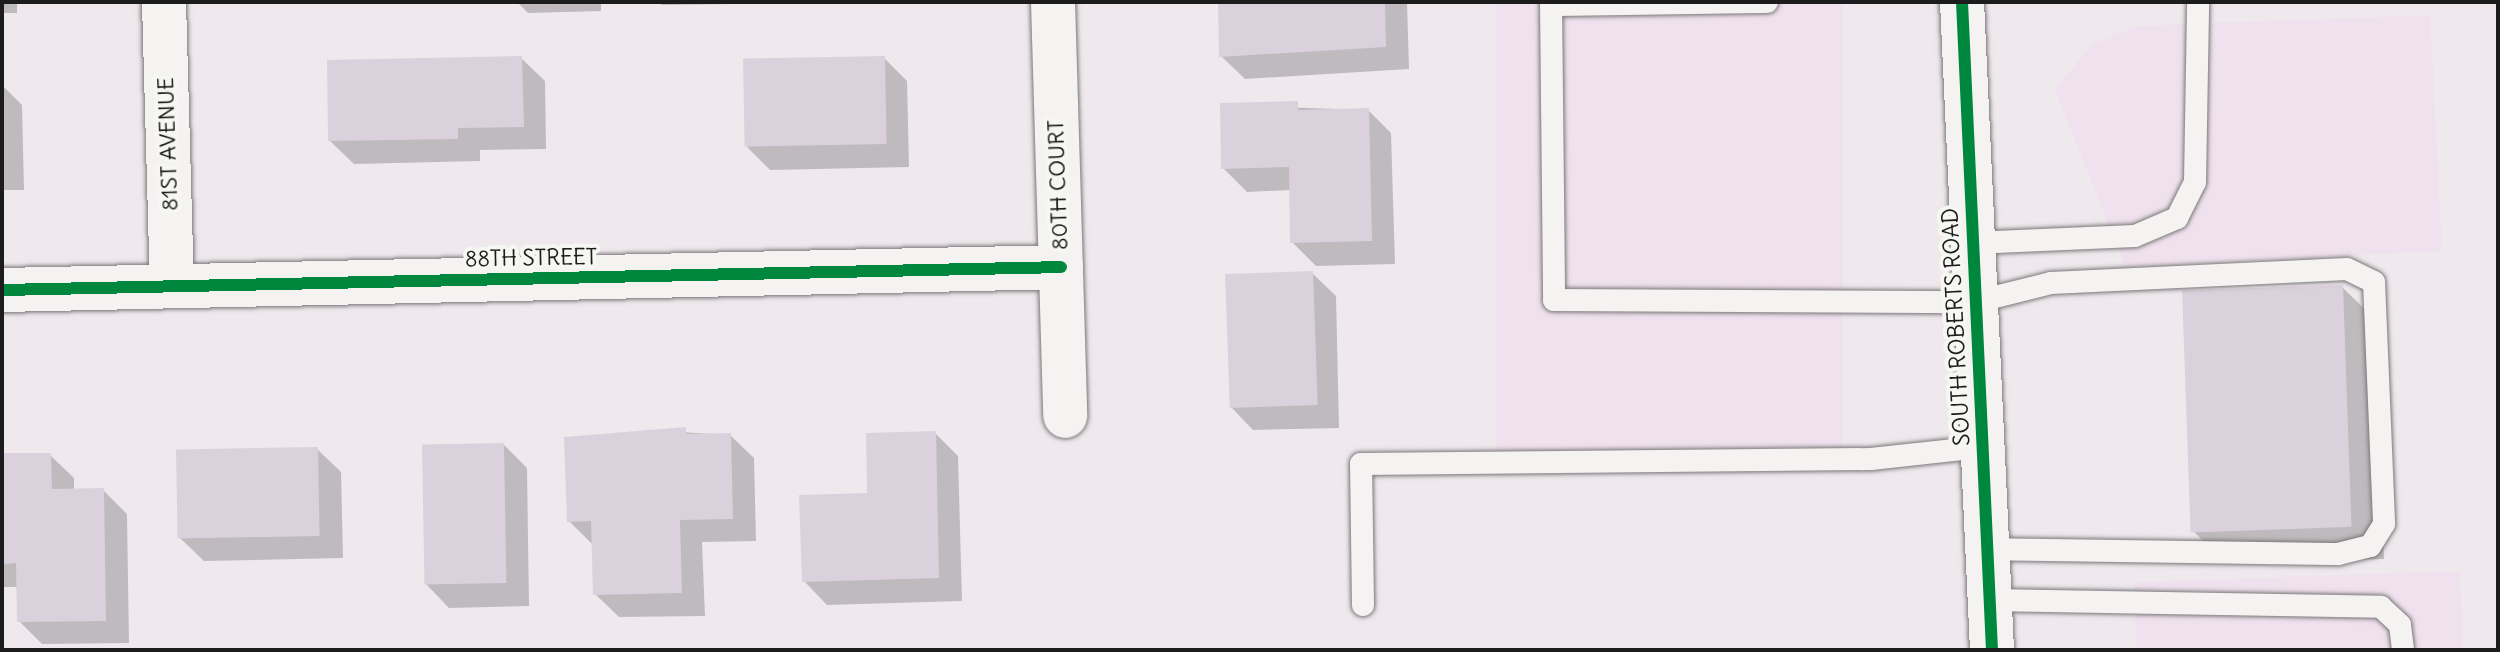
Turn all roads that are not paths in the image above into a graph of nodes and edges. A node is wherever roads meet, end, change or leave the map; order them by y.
1 (164, 2) edge
2 (1053, 2) edge
3 (1767, 2) edge
4 (1962, 2) edge
5 (2198, 2) edge
6 (1551, 4) edge
7 (1972, 243) junction
8 (1061, 267) junction
9 (172, 286) junction
10 (2, 290) edge
11 (1975, 302) junction
12 (1065, 416) dead end
13 (1982, 447) junction
14 (1987, 549) junction
15 (1989, 600) junction
16 (1363, 605) dead end
17 (1992, 650) edge
18 (2403, 650) edge

1 - 9 street, 81ST AVENUE
2 - 8 street, 80TH COURT
3 - 6 lane
4 - 7 street, SOUTH ROBERTS ROAD
5 - 7 lane
6 - 11 lane
7 - 11 street, SOUTH ROBERTS ROAD
8 - 9 street, 88TH STREET
8 - 12 street, 80TH COURT
9 - 10 street, 88TH STREET
11 - 13 street, SOUTH ROBERTS ROAD
11 - 14 lane
13 - 14 street, SOUTH ROBERTS ROAD
13 - 16 lane
14 - 15 street, SOUTH ROBERTS ROAD
15 - 17 street, SOUTH ROBERTS ROAD
15 - 18 lane

